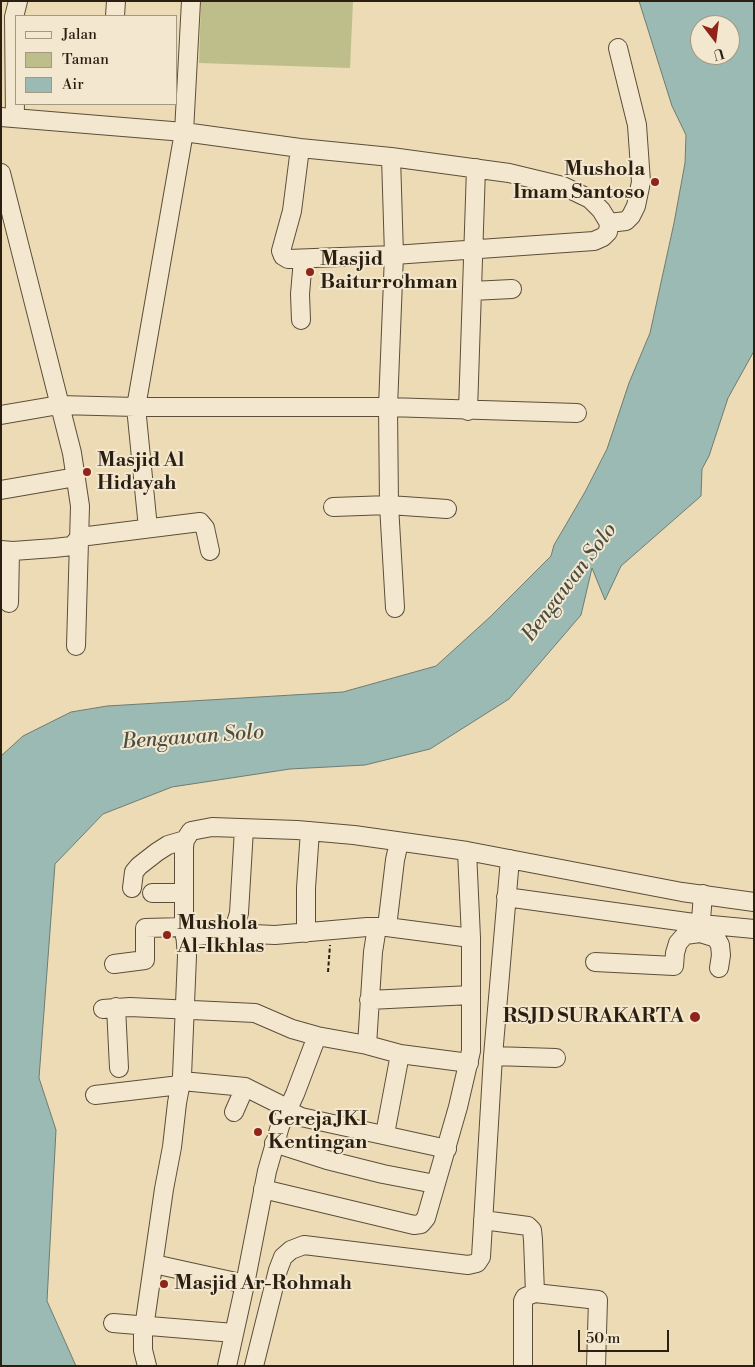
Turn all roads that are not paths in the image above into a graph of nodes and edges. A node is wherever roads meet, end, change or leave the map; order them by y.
1 (18, 1) edge
2 (116, 1) edge
3 (191, 1) edge
4 (115, 15) edge
5 (618, 48) dead end
6 (8, 117) edge
7 (184, 132) junction
8 (300, 148) junction
9 (391, 157) junction
10 (476, 168) junction
11 (1, 173) edge
12 (609, 223) junction
13 (472, 250) junction
14 (394, 255) junction
15 (303, 259) junction
16 (512, 289) dead end
17 (472, 291) junction
18 (301, 320) dead end
19 (60, 405) junction
20 (136, 407) junction
21 (388, 408) junction
22 (468, 411) junction
23 (577, 413) dead end
24 (1, 415) edge
25 (76, 477) junction
26 (1, 490) edge
27 (389, 504) junction
28 (333, 507) dead end
29 (446, 509) dead end
30 (148, 528) junction
31 (80, 537) junction
32 (5, 550) edge
33 (210, 551) dead end
34 (9, 603) dead end
35 (395, 608) dead end
36 (76, 646) dead end
37 (244, 829) junction
38 (310, 831) junction
39 (185, 840) junction
40 (399, 842) junction
41 (467, 851) junction
42 (510, 859) junction
43 (132, 888) dead end
44 (152, 893) dead end
45 (184, 893) junction
46 (703, 894) junction
47 (506, 897) junction
48 (754, 902) edge
49 (382, 927) junction
50 (700, 929) junction
51 (754, 929) edge
52 (185, 932) junction
53 (234, 933) junction
54 (306, 933) junction
55 (471, 938) junction
56 (595, 962) dead end
57 (114, 964) dead end
58 (719, 968) dead end
59 (471, 995) junction
60 (369, 1000) junction
61 (185, 1010) junction
62 (317, 1036) junction
63 (367, 1045) junction
64 (400, 1054) junction
65 (493, 1056) junction
66 (556, 1058) dead end
67 (469, 1063) junction
68 (181, 1083) junction
69 (245, 1088) junction
70 (123, 1091) junction
71 (95, 1095) dead end
72 (288, 1110) junction
73 (234, 1112) dead end
74 (385, 1134) junction
75 (274, 1143) junction
76 (447, 1149) junction
77 (435, 1184) junction
78 (263, 1189) junction
79 (483, 1220) junction
80 (154, 1264) junction
81 (245, 1284) junction
82 (535, 1293) junction
83 (113, 1323) dead end
84 (145, 1325) junction
85 (234, 1333) junction
86 (147, 1366) edge
87 (227, 1366) edge
88 (254, 1366) edge
89 (524, 1366) edge
90 (596, 1366) edge

1 - 6 street
2 - 4 street
3 - 7 street
5 - 12 street
6 - 7 street
7 - 8 street
7 - 20 street
8 - 9 street
8 - 15 street
9 - 10 street
9 - 14 street
10 - 12 street
10 - 13 street
11 - 19 street
12 - 13 street
13 - 14 street
13 - 17 street
14 - 15 street
14 - 21 street
15 - 18 street
16 - 17 street
17 - 22 street
19 - 20 street
19 - 24 street
19 - 25 street
20 - 21 street
20 - 30 street
21 - 22 street
21 - 27 street
22 - 23 street
25 - 26 street
25 - 31 street
27 - 28 street
27 - 29 street
27 - 35 street
30 - 31 street
30 - 33 street
31 - 32 street
31 - 36 street
32 - 34 street
37 - 38 street
37 - 39 street
37 - 53 street
38 - 40 street
38 - 54 street
39 - 43 street
39 - 45 street
40 - 41 street
40 - 49 street
41 - 42 street
41 - 55 street
42 - 46 street
42 - 47 street
44 - 45 street
45 - 52 street
46 - 48 street
46 - 50 street
47 - 50 street
47 - 65 street
49 - 54 street
49 - 55 street
49 - 60 street
50 - 51 street
50 - 56 street
50 - 58 street
52 - 53 street
52 - 57 street
52 - 61 street
53 - 54 street
55 - 59 street
59 - 60 street
59 - 67 street
60 - 63 street
61 - 62 street
61 - 68 street
61 - 70 street
62 - 63 street
62 - 72 street
63 - 64 street
64 - 67 street
64 - 74 street
65 - 66 street
65 - 79 street
67 - 76 street
68 - 69 street
68 - 70 street
68 - 80 street
69 - 72 street
69 - 73 street
70 - 71 street
72 - 74 street
72 - 75 street
74 - 76 street
75 - 77 street
75 - 78 street
76 - 77 street
77 - 78 street
78 - 81 street
79 - 82 street
79 - 88 street
80 - 81 street
80 - 84 street
81 - 85 street
82 - 89 street
82 - 90 street
83 - 84 street
84 - 85 street
84 - 86 street
85 - 87 street

